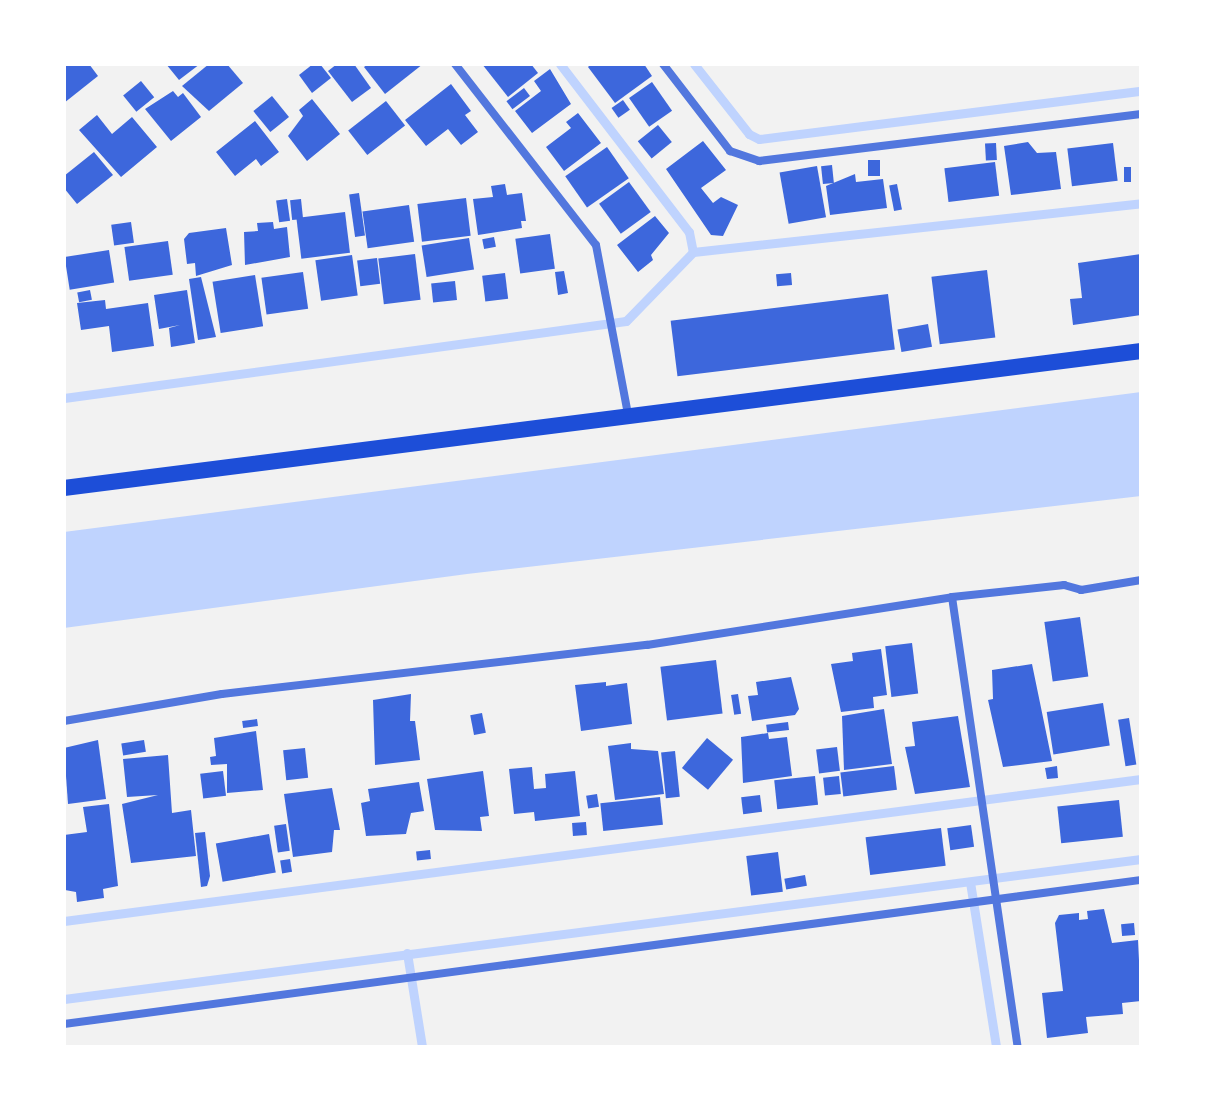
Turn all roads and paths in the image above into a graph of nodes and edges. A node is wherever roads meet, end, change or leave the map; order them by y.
1 (455, 64) edge
2 (663, 64) edge
3 (1141, 114) edge
4 (1141, 351) edge
5 (628, 414) junction
6 (64, 488) edge
7 (1141, 580) edge
8 (952, 597) junction
9 (64, 721) edge
10 (1141, 880) edge
11 (995, 900) junction
12 (64, 1024) edge
13 (1018, 1047) edge

1 - 5 street
2 - 3 street
4 - 5 main road
5 - 6 main road
7 - 8 street
8 - 9 street
8 - 11 street
10 - 11 street
11 - 12 street
11 - 13 street

